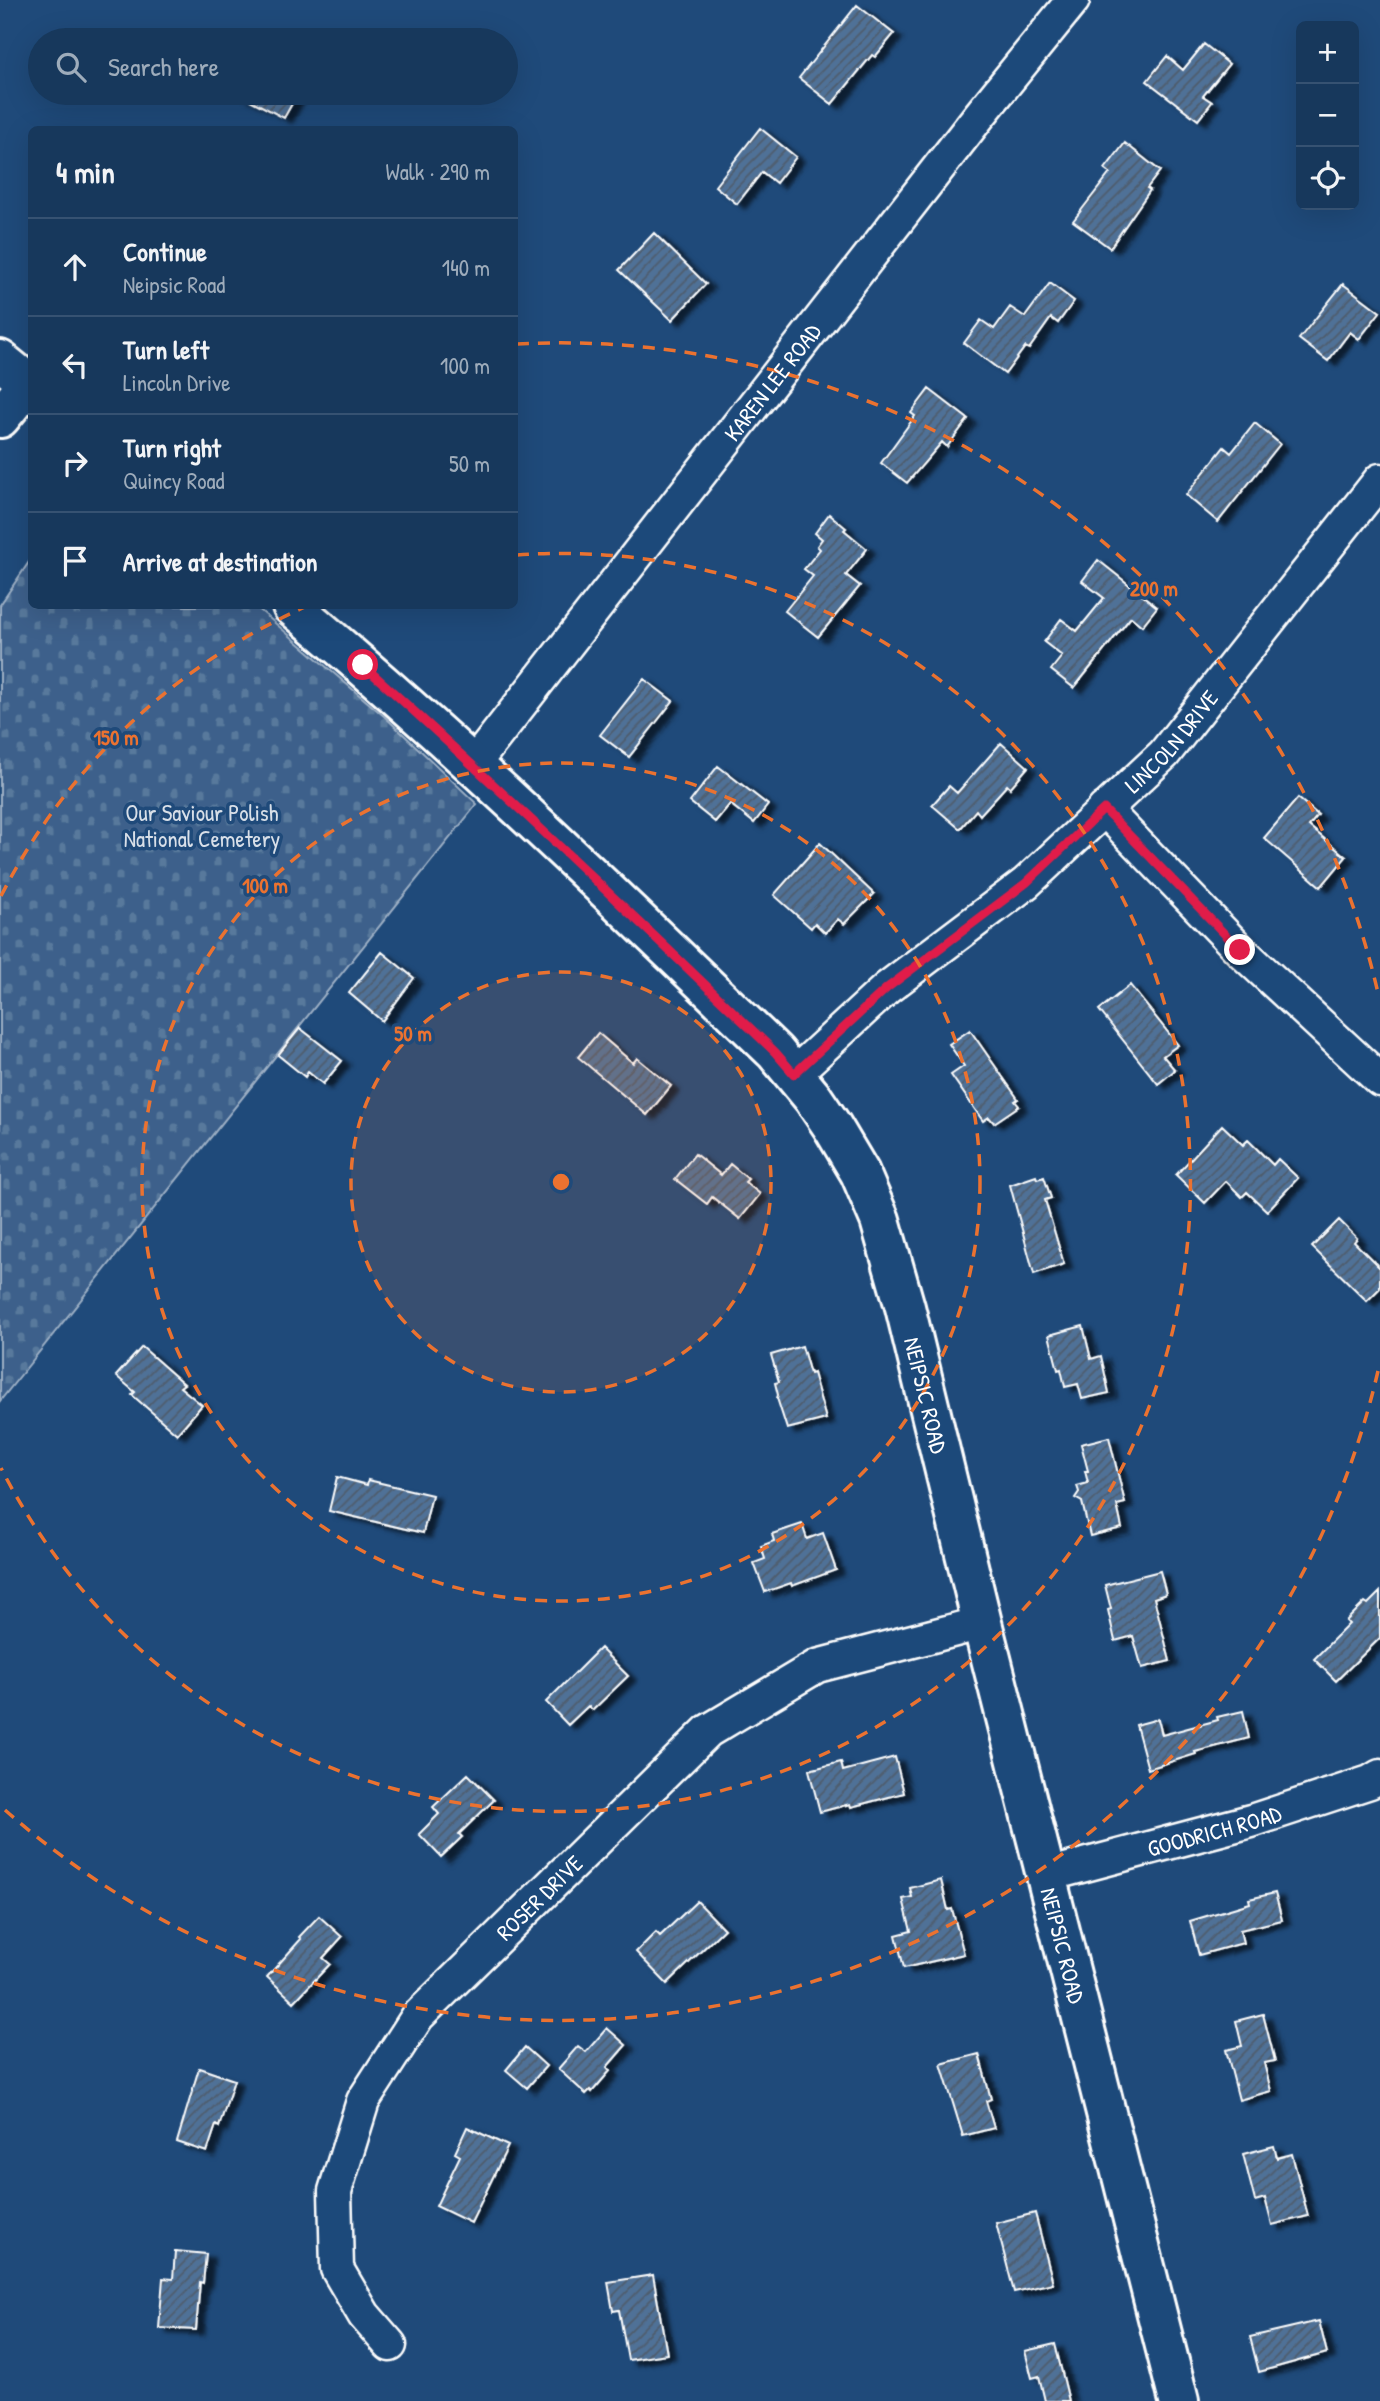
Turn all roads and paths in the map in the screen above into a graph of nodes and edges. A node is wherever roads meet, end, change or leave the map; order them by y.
1 (1073, 0) edge
2 (20, 377) edge
3 (0, 418) edge
4 (1380, 480) edge
5 (296, 609) edge
6 (474, 765) junction
7 (1104, 809) junction
8 (794, 1074) junction
9 (1380, 1080) edge
10 (982, 1623) junction
11 (1380, 1776) edge
12 (1047, 1875) junction
13 (390, 2345) dead end
14 (1179, 2401) edge

1 - 6 street, KAREN LEE ROAD
2 - 3 main road
4 - 7 street, LINCOLN DRIVE
5 - 6 main road, NEIPSIC ROAD
6 - 8 main road, NEIPSIC ROAD
7 - 8 street, LINCOLN DRIVE
7 - 9 street
8 - 10 main road, NEIPSIC ROAD
10 - 12 main road, NEIPSIC ROAD
10 - 13 street, ROSER DRIVE
11 - 12 street, GOODRICH ROAD
12 - 14 main road, NEIPSIC ROAD

